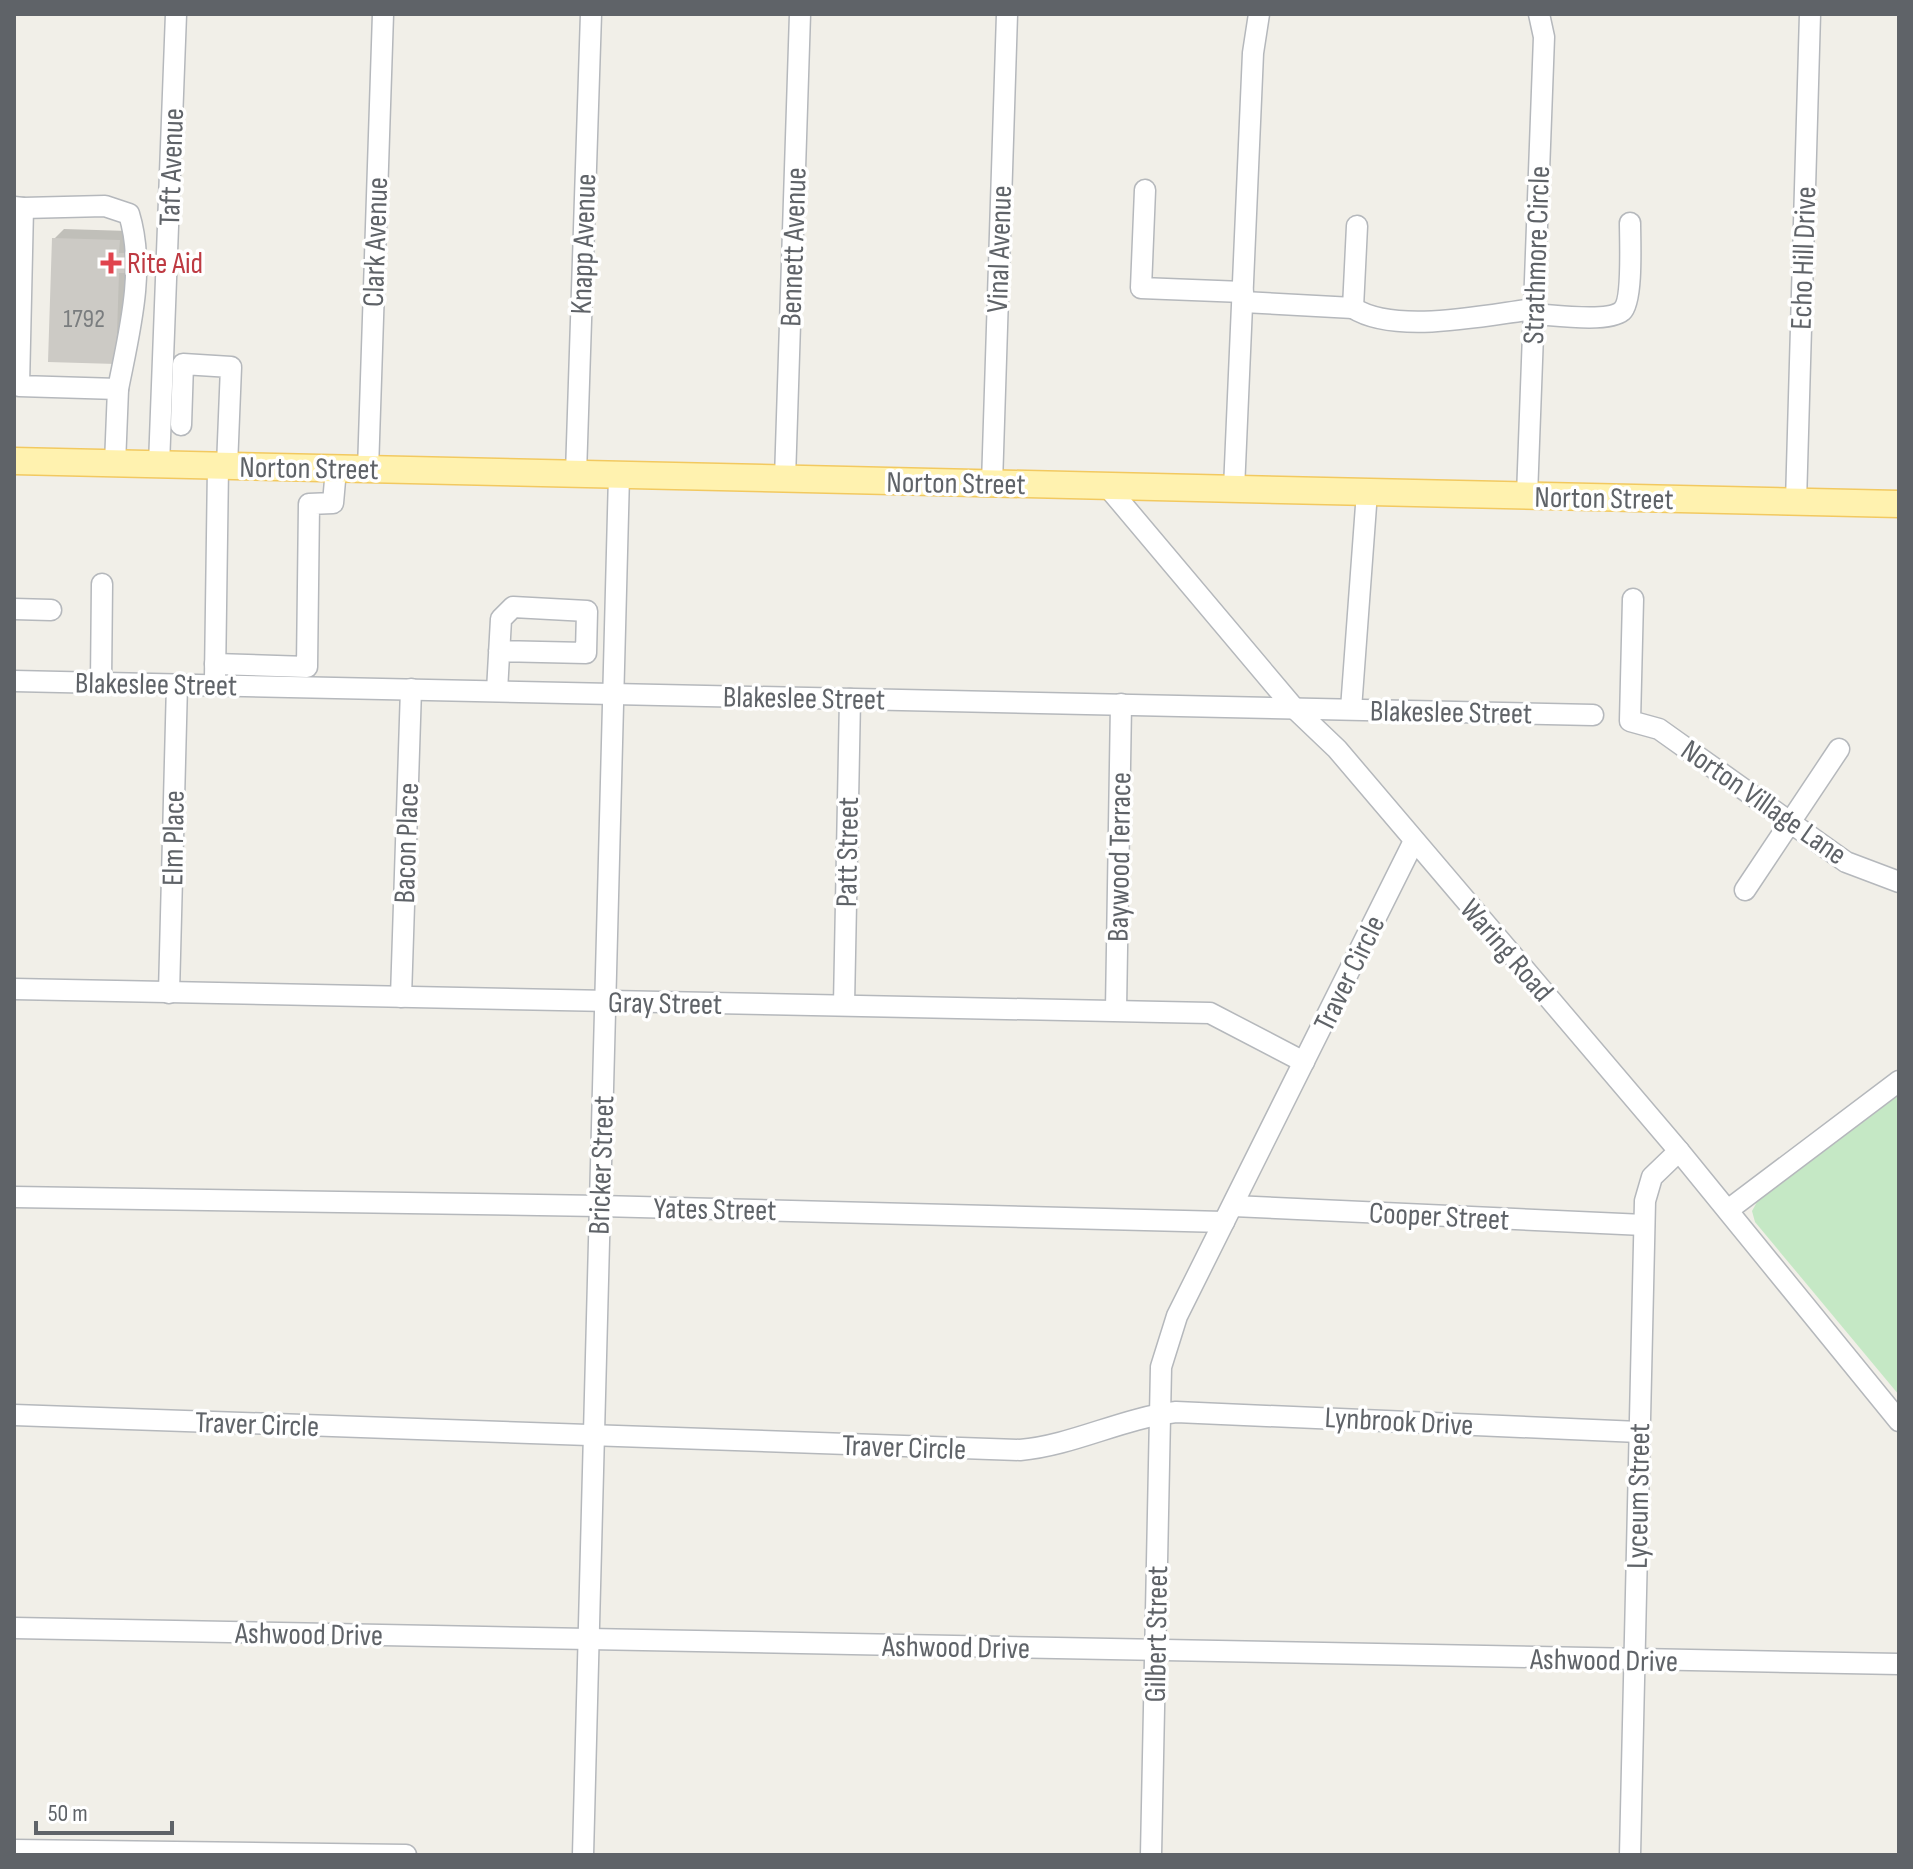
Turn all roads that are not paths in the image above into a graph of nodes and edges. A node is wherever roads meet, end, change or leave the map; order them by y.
1 (176, 14) edge
2 (383, 14) edge
3 (591, 14) edge
4 (800, 14) edge
5 (1007, 14) edge
6 (1259, 14) edge
7 (1539, 14) edge
8 (1810, 14) edge
9 (1145, 190) dead end
10 (19, 208) edge
11 (1630, 223) dead end
12 (1357, 226) dead end
13 (1243, 297) junction
14 (1353, 308) junction
15 (1534, 312) junction
16 (173, 364) junction
17 (118, 389) junction
18 (181, 425) dead end
19 (14, 461) edge
20 (115, 464) junction
21 (159, 465) junction
22 (222, 466) junction
23 (336, 469) junction
24 (368, 470) junction
25 (576, 474) junction
26 (619, 475) junction
27 (785, 479) junction
28 (992, 484) junction
29 (1107, 486) junction
30 (1234, 489) junction
31 (1367, 492) junction
32 (1527, 496) junction
33 (1796, 502) junction
34 (1899, 504) edge
35 (102, 584) dead end
36 (1633, 599) dead end
37 (14, 609) edge
38 (51, 610) dead end
39 (499, 651) junction
40 (215, 675) junction
41 (14, 681) edge
42 (101, 682) junction
43 (177, 684) junction
44 (411, 689) junction
45 (497, 691) junction
46 (613, 693) junction
47 (850, 699) junction
48 (1121, 704) junction
49 (1294, 708) junction
50 (1351, 709) junction
51 (1593, 715) dead end
52 (1839, 749) dead end
53 (1791, 824) junction
54 (1414, 841) junction
55 (1899, 882) edge
56 (1745, 890) dead end
57 (14, 989) edge
58 (169, 993) junction
59 (401, 997) junction
60 (605, 1002) junction
61 (844, 1005) junction
62 (1116, 1010) junction
63 (1304, 1062) junction
64 (1899, 1081) edge
65 (1679, 1151) junction
66 (14, 1197) edge
67 (600, 1206) junction
68 (1728, 1210) junction
69 (1228, 1214) junction
70 (1644, 1225) junction
71 (1159, 1414) junction
72 (14, 1415) edge
73 (1899, 1421) edge
74 (1639, 1432) junction
75 (594, 1437) junction
76 (14, 1628) edge
77 (588, 1640) junction
78 (1156, 1651) junction
79 (1634, 1661) junction
80 (1899, 1664) edge
81 (14, 1850) edge
82 (406, 1855) edge
83 (583, 1855) edge
84 (1151, 1855) edge
85 (1630, 1855) edge

1 - 16 street, Taft Avenue
2 - 24 street, Clark Avenue
3 - 25 street, Knapp Avenue
4 - 27 street, Bennett Avenue
5 - 28 street, Vinal Avenue
6 - 13 street
7 - 15 street, Strathmore Circle
8 - 33 street, Echo Hill Drive
9 - 13 street
10 - 17 street
10 - 17 street
11 - 15 street
12 - 14 street
13 - 14 street
13 - 30 street
14 - 15 street
15 - 32 street, Strathmore Circle
16 - 18 street
16 - 21 street, Taft Avenue
16 - 22 street
17 - 20 street
19 - 20 main road, Norton Street
20 - 21 main road, Norton Street
21 - 22 main road, Norton Street
22 - 23 main road, Norton Street
22 - 40 street
23 - 24 main road, Norton Street
23 - 40 street
24 - 25 main road, Norton Street
25 - 26 main road, Norton Street
26 - 27 main road, Norton Street
26 - 46 street, Bricker Street
27 - 28 main road, Norton Street
28 - 29 main road, Norton Street
29 - 30 main road, Norton Street
29 - 49 street, Waring Road
30 - 31 main road, Norton Street
31 - 32 main road, Norton Street
31 - 50 street
32 - 33 main road, Norton Street
33 - 34 main road, Norton Street
35 - 42 street
36 - 53 street, Norton Village Lane
37 - 38 street
39 - 39 street
39 - 45 street
40 - 43 street, Blakeslee Street
40 - 44 street, Blakeslee Street
41 - 42 street, Blakeslee Street
42 - 43 street, Blakeslee Street
43 - 58 street, Elm Place
44 - 45 street, Blakeslee Street
44 - 59 street, Bacon Place
45 - 46 street, Blakeslee Street
46 - 47 street, Blakeslee Street
46 - 60 street, Bricker Street
47 - 48 street, Blakeslee Street
47 - 61 street, Patt Street
48 - 49 street, Blakeslee Street
48 - 62 street, Baywood Terrace
49 - 50 street, Blakeslee Street
49 - 54 street, Waring Road
50 - 51 street, Blakeslee Street
52 - 53 street
53 - 55 street, Norton Village Lane
53 - 56 street
54 - 63 street, Traver Circle
54 - 65 street, Waring Road
57 - 58 street, Gray Street
58 - 59 street, Gray Street
59 - 60 street, Gray Street
60 - 61 street, Gray Street
60 - 67 street, Bricker Street
61 - 62 street, Gray Street
62 - 63 street, Gray Street
63 - 69 street, Traver Circle
64 - 68 street
65 - 68 street, Waring Road
65 - 70 street, Lyceum Street
66 - 67 street, Yates Street
67 - 69 street, Yates Street
67 - 75 street, Bricker Street
68 - 73 street, Waring Road
69 - 70 street, Cooper Street
69 - 71 street, Traver Circle
70 - 74 street, Lyceum Street
71 - 74 street, Lynbrook Drive
71 - 75 street, Traver Circle
71 - 78 street, Gilbert Street
72 - 75 street, Traver Circle
74 - 79 street, Lyceum Street
75 - 77 street, Bricker Street
76 - 77 street, Ashwood Drive
77 - 78 street, Ashwood Drive
77 - 83 street, Bricker Street
78 - 79 street, Ashwood Drive
78 - 84 street, Gilbert Street
79 - 80 street, Ashwood Drive
79 - 85 street, Lyceum Street
81 - 82 street

